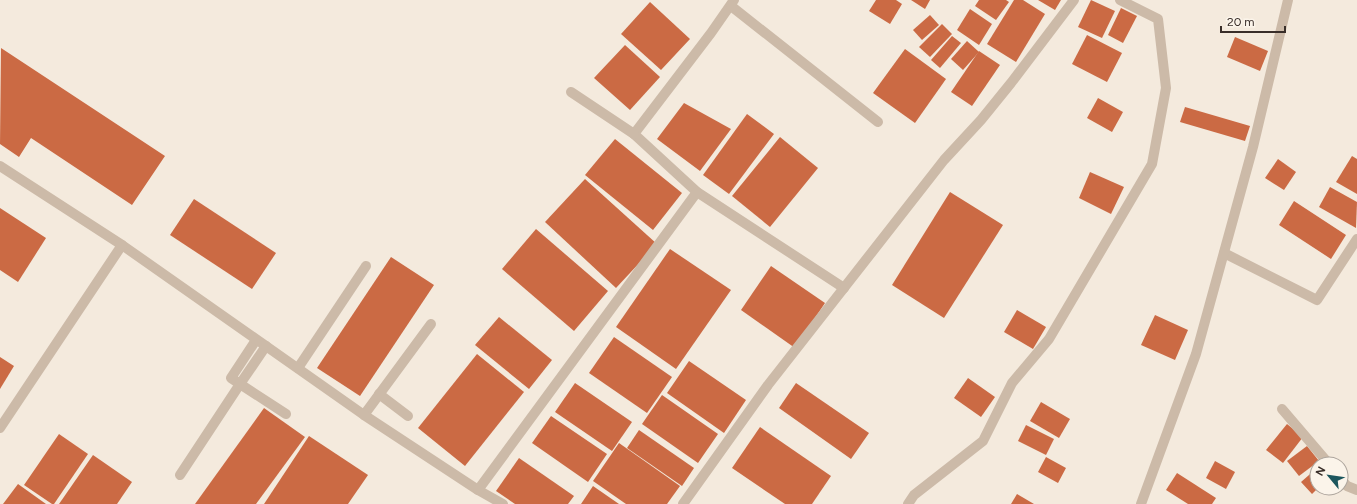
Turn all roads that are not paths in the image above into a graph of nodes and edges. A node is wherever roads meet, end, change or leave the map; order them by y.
1 (1074, 0) edge
2 (1120, 0) edge
3 (1288, 0) edge
4 (732, 3) edge
5 (571, 92) dead end
6 (878, 122) dead end
7 (634, 134) junction
8 (0, 166) edge
9 (697, 192) junction
10 (1357, 239) edge
11 (122, 245) junction
12 (1224, 253) junction
13 (366, 266) dead end
14 (844, 288) junction
15 (431, 324) dead end
16 (256, 340) junction
17 (266, 346) junction
18 (298, 368) junction
19 (240, 384) junction
20 (379, 394) junction
21 (1282, 409) dead end
22 (286, 414) dead end
23 (364, 415) junction
24 (408, 416) dead end
25 (0, 428) edge
26 (1322, 456) edge
27 (180, 475) dead end
28 (478, 490) junction
29 (503, 504) edge
30 (683, 504) edge
31 (908, 504) edge
32 (1141, 504) edge

1 - 14 street
2 - 31 street
3 - 12 street
4 - 6 street
4 - 7 street
5 - 7 street
7 - 9 street
8 - 11 street
9 - 14 street
9 - 28 street
10 - 12 street
11 - 16 street
11 - 25 street
12 - 32 street
13 - 18 street
14 - 30 street
15 - 20 street
16 - 17 street
16 - 19 street
17 - 18 street
17 - 19 street
18 - 23 street
19 - 22 street
19 - 27 street
20 - 23 street
20 - 24 street
21 - 26 street
23 - 28 street
28 - 29 street

